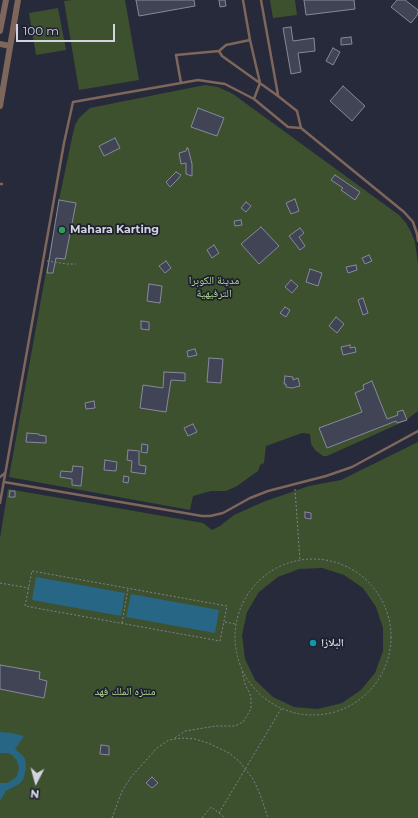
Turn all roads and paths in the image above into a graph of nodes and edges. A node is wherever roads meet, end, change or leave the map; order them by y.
1 (6, 0) edge
2 (18, 0) edge
3 (243, 0) edge
4 (261, 0) edge
5 (0, 31) edge
6 (250, 40) junction
7 (0, 44) edge
8 (10, 46) junction
9 (219, 51) junction
10 (180, 83) junction
11 (260, 83) junction
12 (278, 96) junction
13 (254, 100) junction
14 (0, 106) edge
15 (301, 128) junction
16 (418, 241) edge
17 (43, 260) junction
18 (76, 264) dead end
19 (418, 431) edge
20 (5, 473) junction
21 (0, 477) edge
22 (4, 482) junction
23 (294, 484) junction
24 (0, 503) edge
25 (300, 560) junction
26 (0, 583) edge
27 (28, 588) junction
28 (128, 588) junction
29 (224, 622) junction
30 (122, 624) junction
31 (236, 624) junction
32 (242, 669) junction
33 (281, 708) junction
34 (173, 740) junction
35 (245, 769) junction
36 (219, 813) junction
37 (112, 818) edge
38 (202, 818) edge
39 (225, 818) edge
40 (268, 818) edge

1 - 5 street
2 - 8 street
3 - 6 lane
4 - 12 lane
6 - 9 lane
6 - 11 lane
7 - 8 street
8 - 14 street
9 - 10 lane
9 - 11 lane
10 - 13 lane
10 - 17 lane
11 - 12 lane
11 - 13 lane
12 - 15 lane
13 - 15 lane
15 - 16 lane
17 - 18 path
17 - 20 lane
19 - 23 lane
20 - 21 lane
20 - 22 lane
22 - 23 lane
22 - 24 lane
23 - 25 path
25 - 31 path
25 - 33 path
26 - 27 path
27 - 28 path
27 - 30 path
28 - 29 path
28 - 30 path
29 - 30 path
29 - 31 path
31 - 32 path
32 - 33 path
32 - 34 path
33 - 35 path
34 - 35 path
34 - 37 path
35 - 36 path
35 - 40 path
36 - 38 path
36 - 39 path

